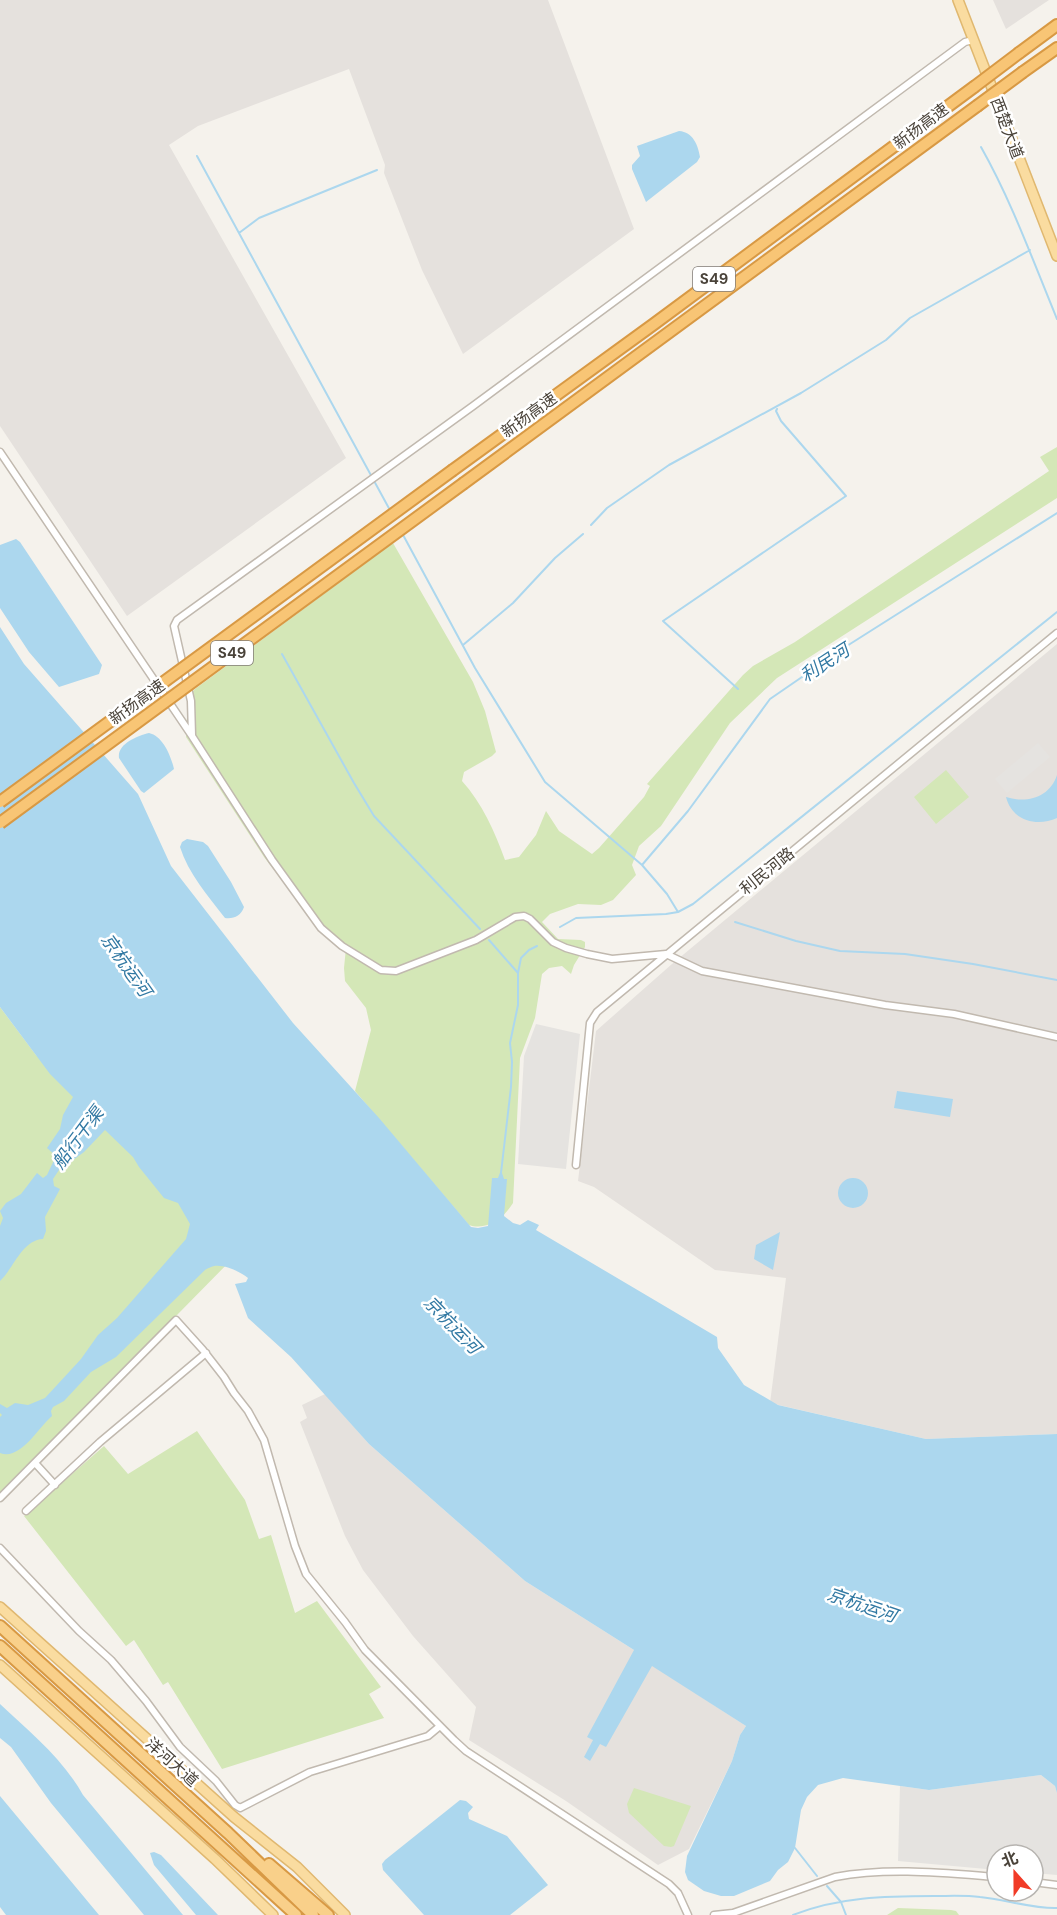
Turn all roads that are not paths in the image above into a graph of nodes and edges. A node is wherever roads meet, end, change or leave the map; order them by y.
1 (958, 0) edge
2 (1057, 26) edge
3 (973, 40) junction
4 (1057, 48) edge
5 (1057, 256) edge
6 (0, 452) edge
7 (1057, 633) edge
8 (192, 736) junction
9 (0, 802) edge
10 (0, 823) edge
11 (666, 954) junction
12 (1057, 1037) edge
13 (576, 1165) dead end
14 (206, 1353) junction
15 (35, 1463) junction
16 (54, 1485) junction
17 (0, 1498) edge
18 (26, 1511) dead end
19 (0, 1548) edge
20 (0, 1607) edge
21 (0, 1626) edge
22 (0, 1646) edge
23 (0, 1665) edge
24 (440, 1726) junction
25 (229, 1834) junction
26 (219, 1843) junction
27 (985, 1876) edge
28 (273, 1915) edge
29 (288, 1915) edge
30 (296, 1915) edge
31 (313, 1915) edge
32 (328, 1915) edge
33 (345, 1915) edge
34 (688, 1915) edge
35 (714, 1915) edge

1 - 3 main road, 西楚大道
2 - 9 highway, 新扬高速 / S49, bridge
3 - 5 main road, 西楚大道
3 - 8 street
4 - 10 highway, 新扬高速 / S49, bridge
6 - 8 street
7 - 11 street, 利民河路
8 - 11 street
11 - 12 street
11 - 13 street, 利民河路
14 - 15 street
14 - 16 street
14 - 24 street
15 - 16 street
15 - 17 street
16 - 18 street
19 - 24 street
20 - 33 main road, 洋河大道
21 - 25 highway, 洋河大道
22 - 26 highway, 洋河大道
23 - 28 main road
24 - 34 street
25 - 31 highway, 洋河大道
25 - 32 highway
26 - 29 highway
26 - 30 highway, 洋河大道
27 - 35 street

